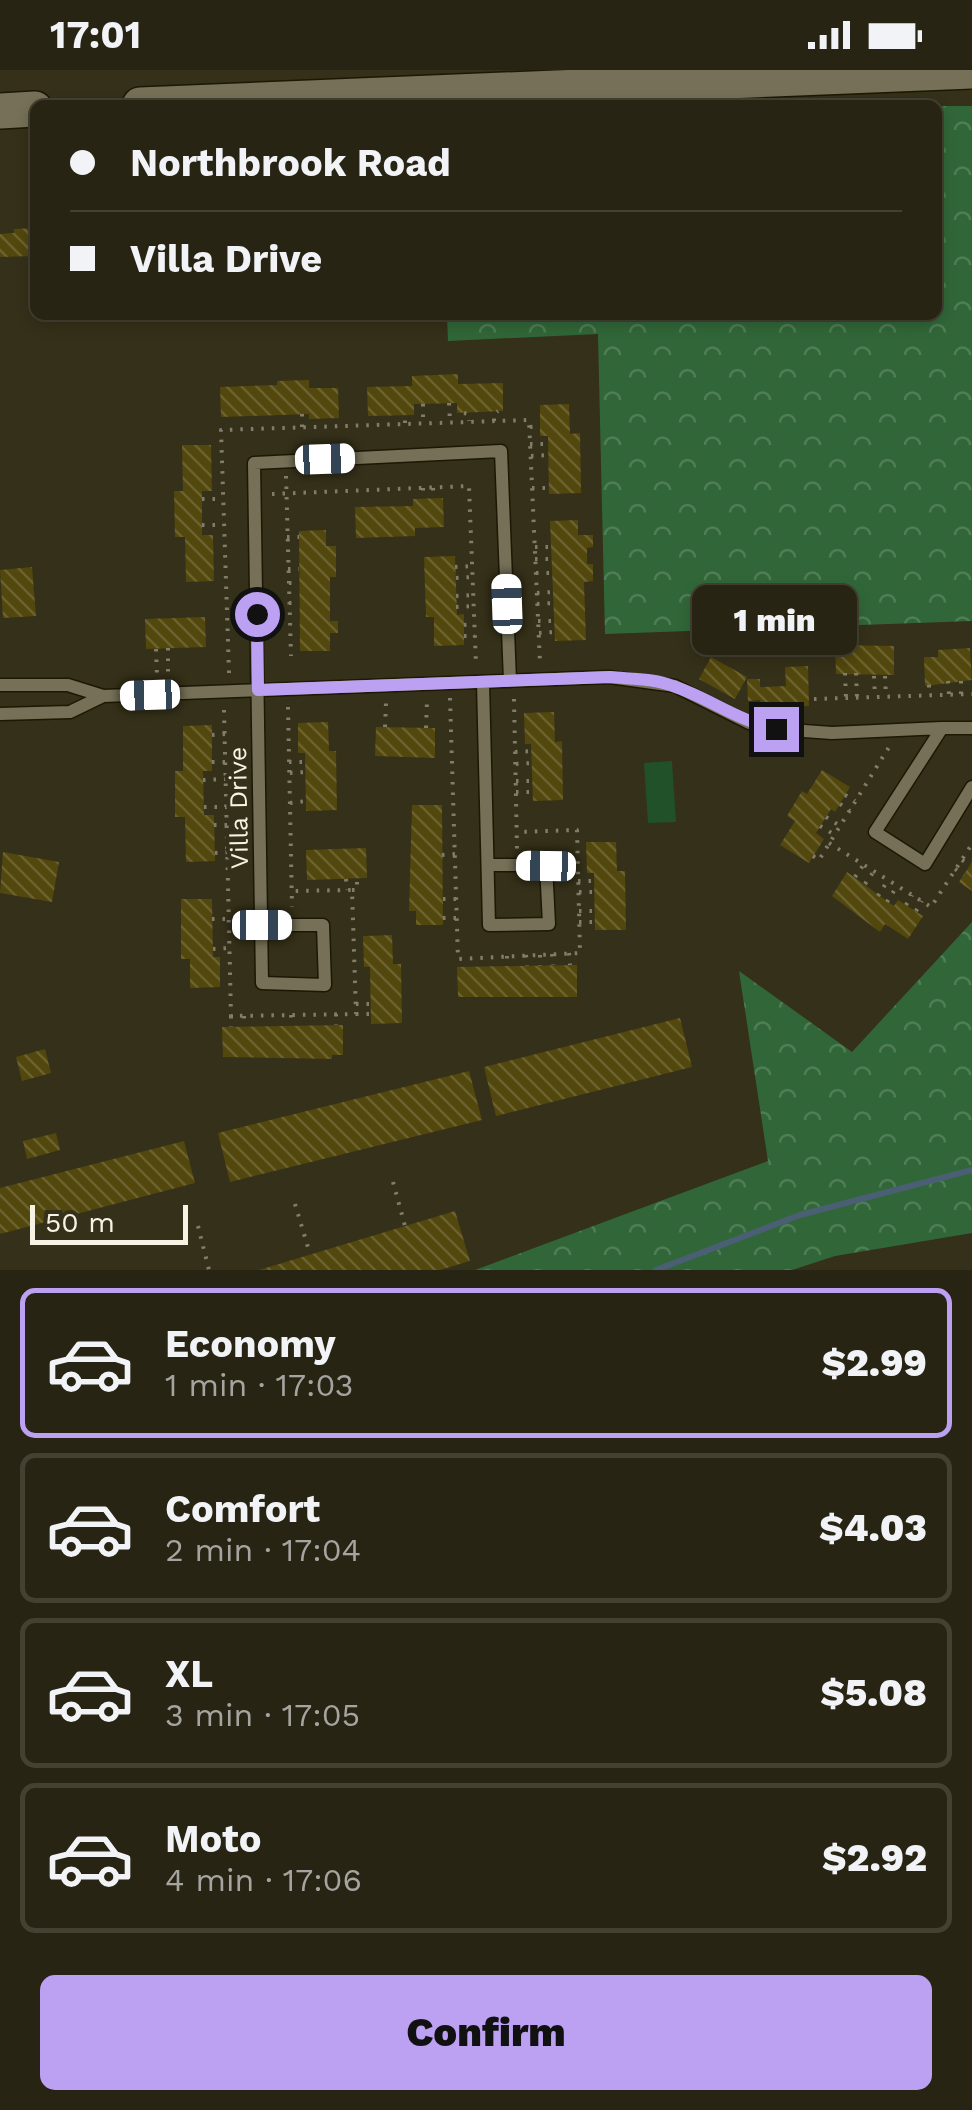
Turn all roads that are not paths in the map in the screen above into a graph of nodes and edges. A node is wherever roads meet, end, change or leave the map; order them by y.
1 (972, 72) edge
2 (266, 100) edge
3 (30, 109) edge
4 (0, 111) edge
5 (480, 676) junction
6 (0, 685) edge
7 (512, 687) junction
8 (258, 690) junction
9 (104, 696) junction
10 (0, 714) edge
11 (942, 728) junction
12 (972, 728) edge
13 (972, 788) edge
14 (488, 865) junction
15 (262, 925) junction

1 - 2 main road
3 - 4 main road
5 - 7 lane
5 - 8 lane
5 - 14 lane
6 - 9 lane
7 - 8 lane, Villa Drive
7 - 11 lane
8 - 9 lane
8 - 15 lane, Villa Drive
9 - 10 lane
11 - 12 lane
11 - 13 lane
14 - 14 lane
15 - 15 lane, Villa Drive

